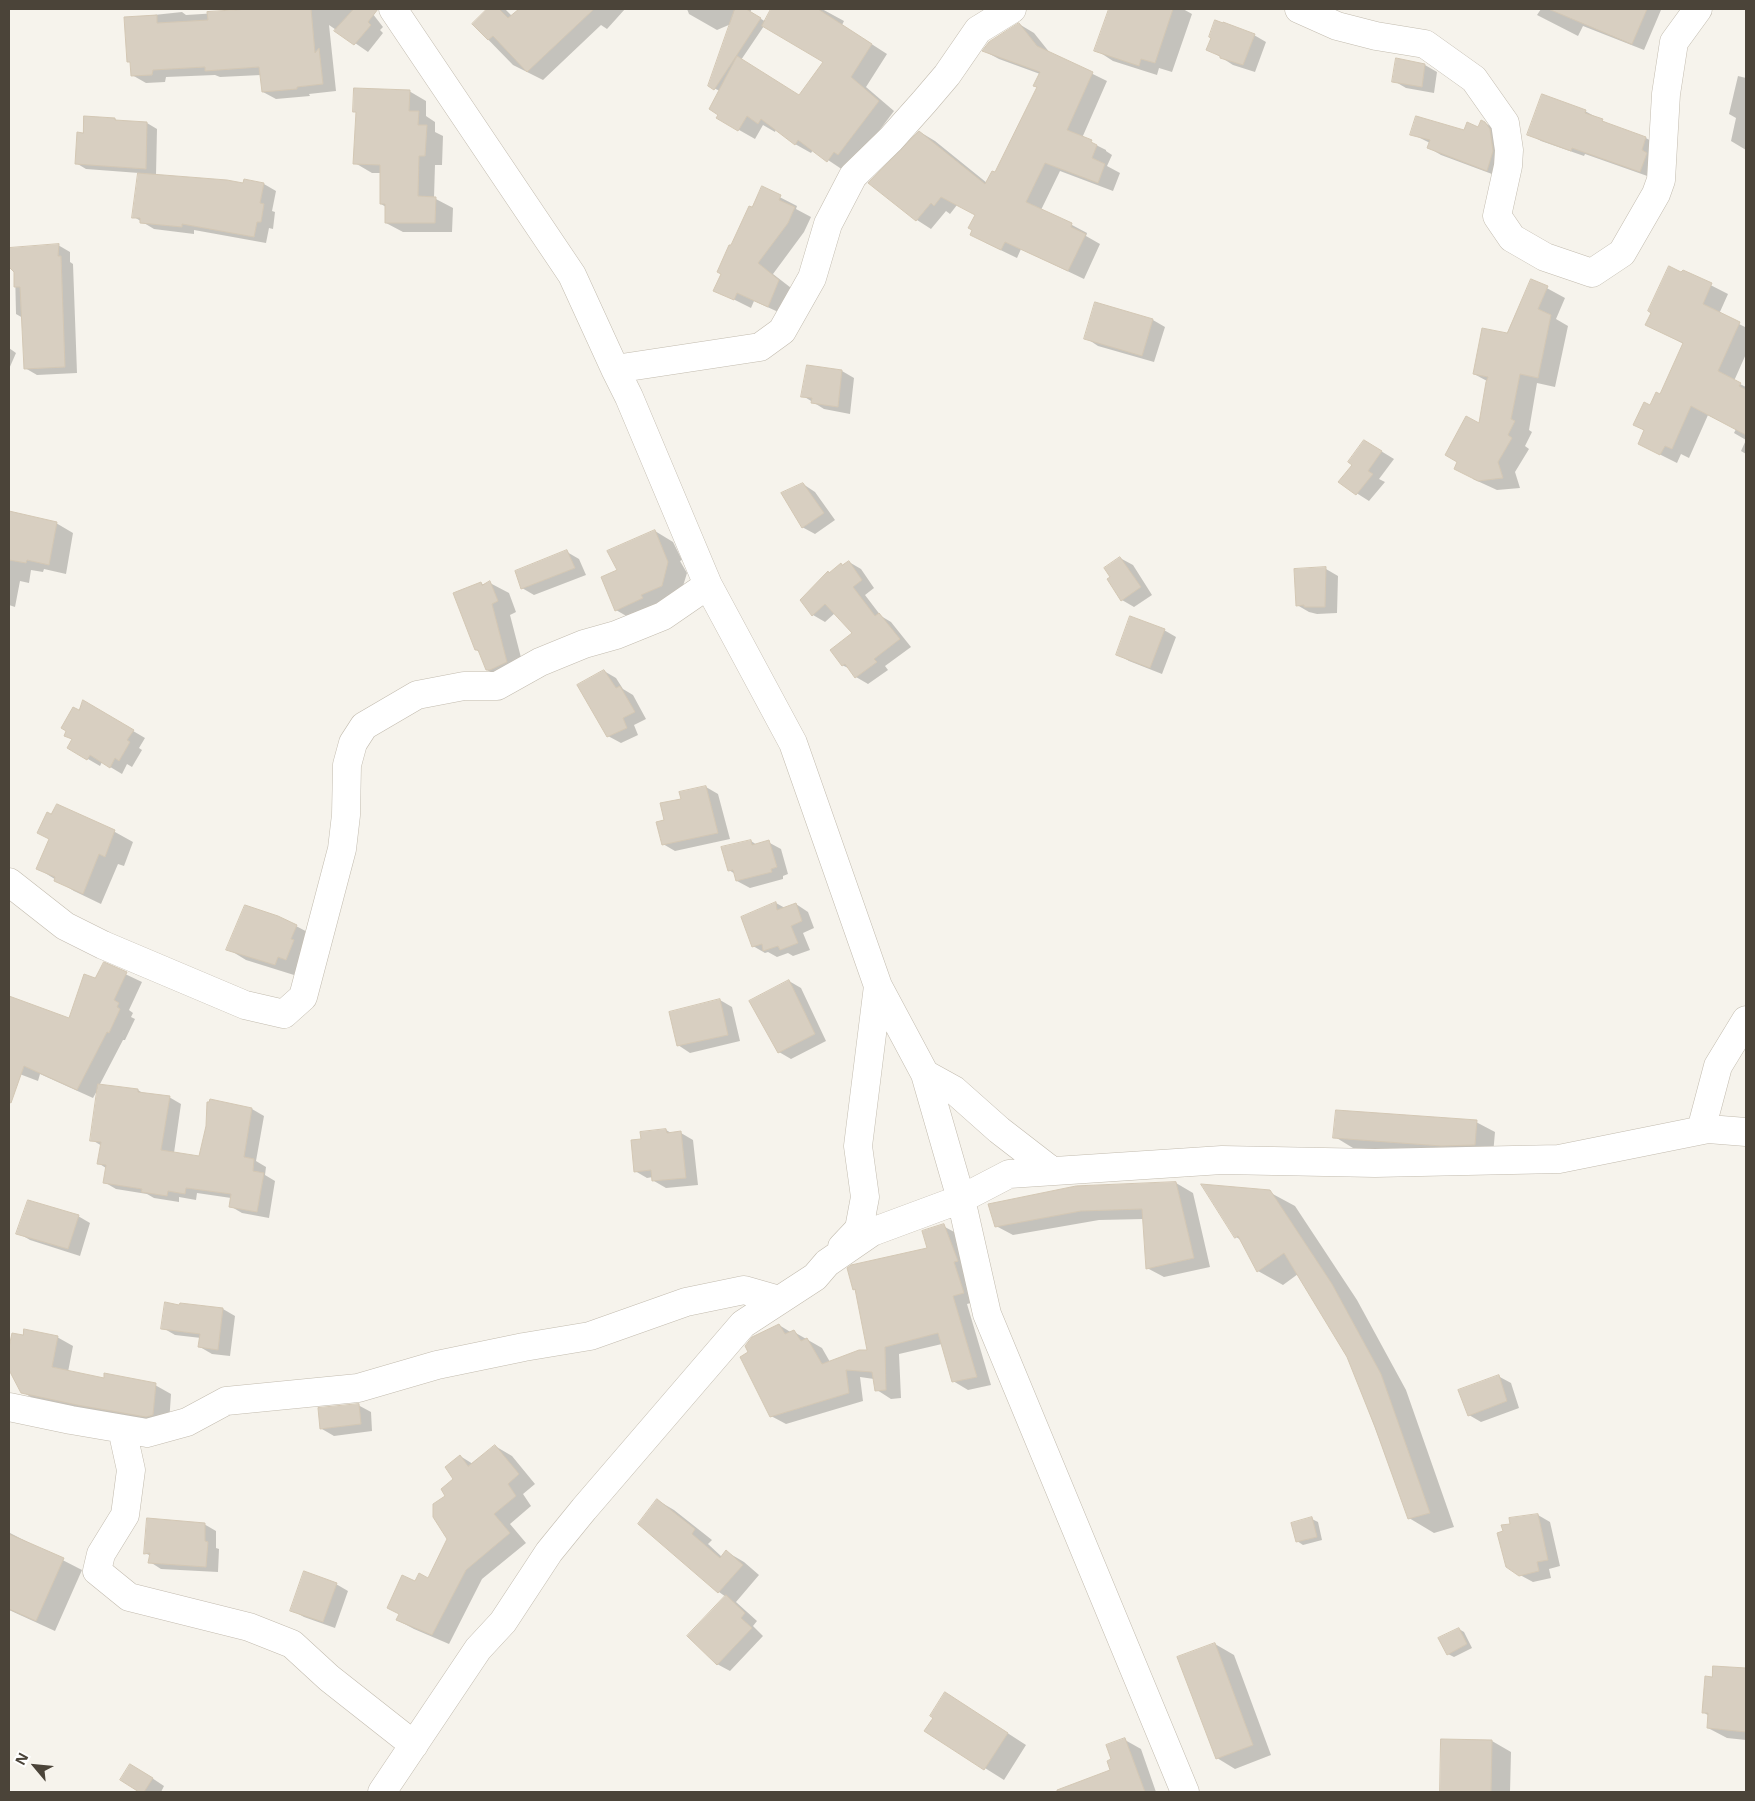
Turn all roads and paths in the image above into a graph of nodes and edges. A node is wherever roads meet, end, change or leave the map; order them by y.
1 (393, 9) edge
2 (1012, 9) edge
3 (1299, 9) edge
4 (1698, 9) edge
5 (615, 369) junction
6 (708, 585) junction
7 (9, 882) edge
8 (878, 986) junction
9 (1746, 1020) edge
10 (925, 1074) junction
11 (1701, 1130) junction
12 (1746, 1132) edge
13 (1052, 1172) junction
14 (961, 1199) junction
15 (827, 1263) junction
16 (779, 1300) junction
17 (9, 1407) edge
18 (122, 1429) junction
19 (414, 1745) junction
20 (382, 1792) edge
21 (1185, 1792) edge

1 - 5 street
2 - 5 street
3 - 4 street
5 - 6 street
6 - 7 street
6 - 8 street
8 - 10 street
8 - 15 street
9 - 11 street
10 - 13 street
10 - 14 street
11 - 12 street
11 - 13 street
13 - 14 street
14 - 15 street
14 - 21 street
15 - 16 street
16 - 18 street
16 - 19 street
17 - 18 street
18 - 19 street
19 - 20 street

